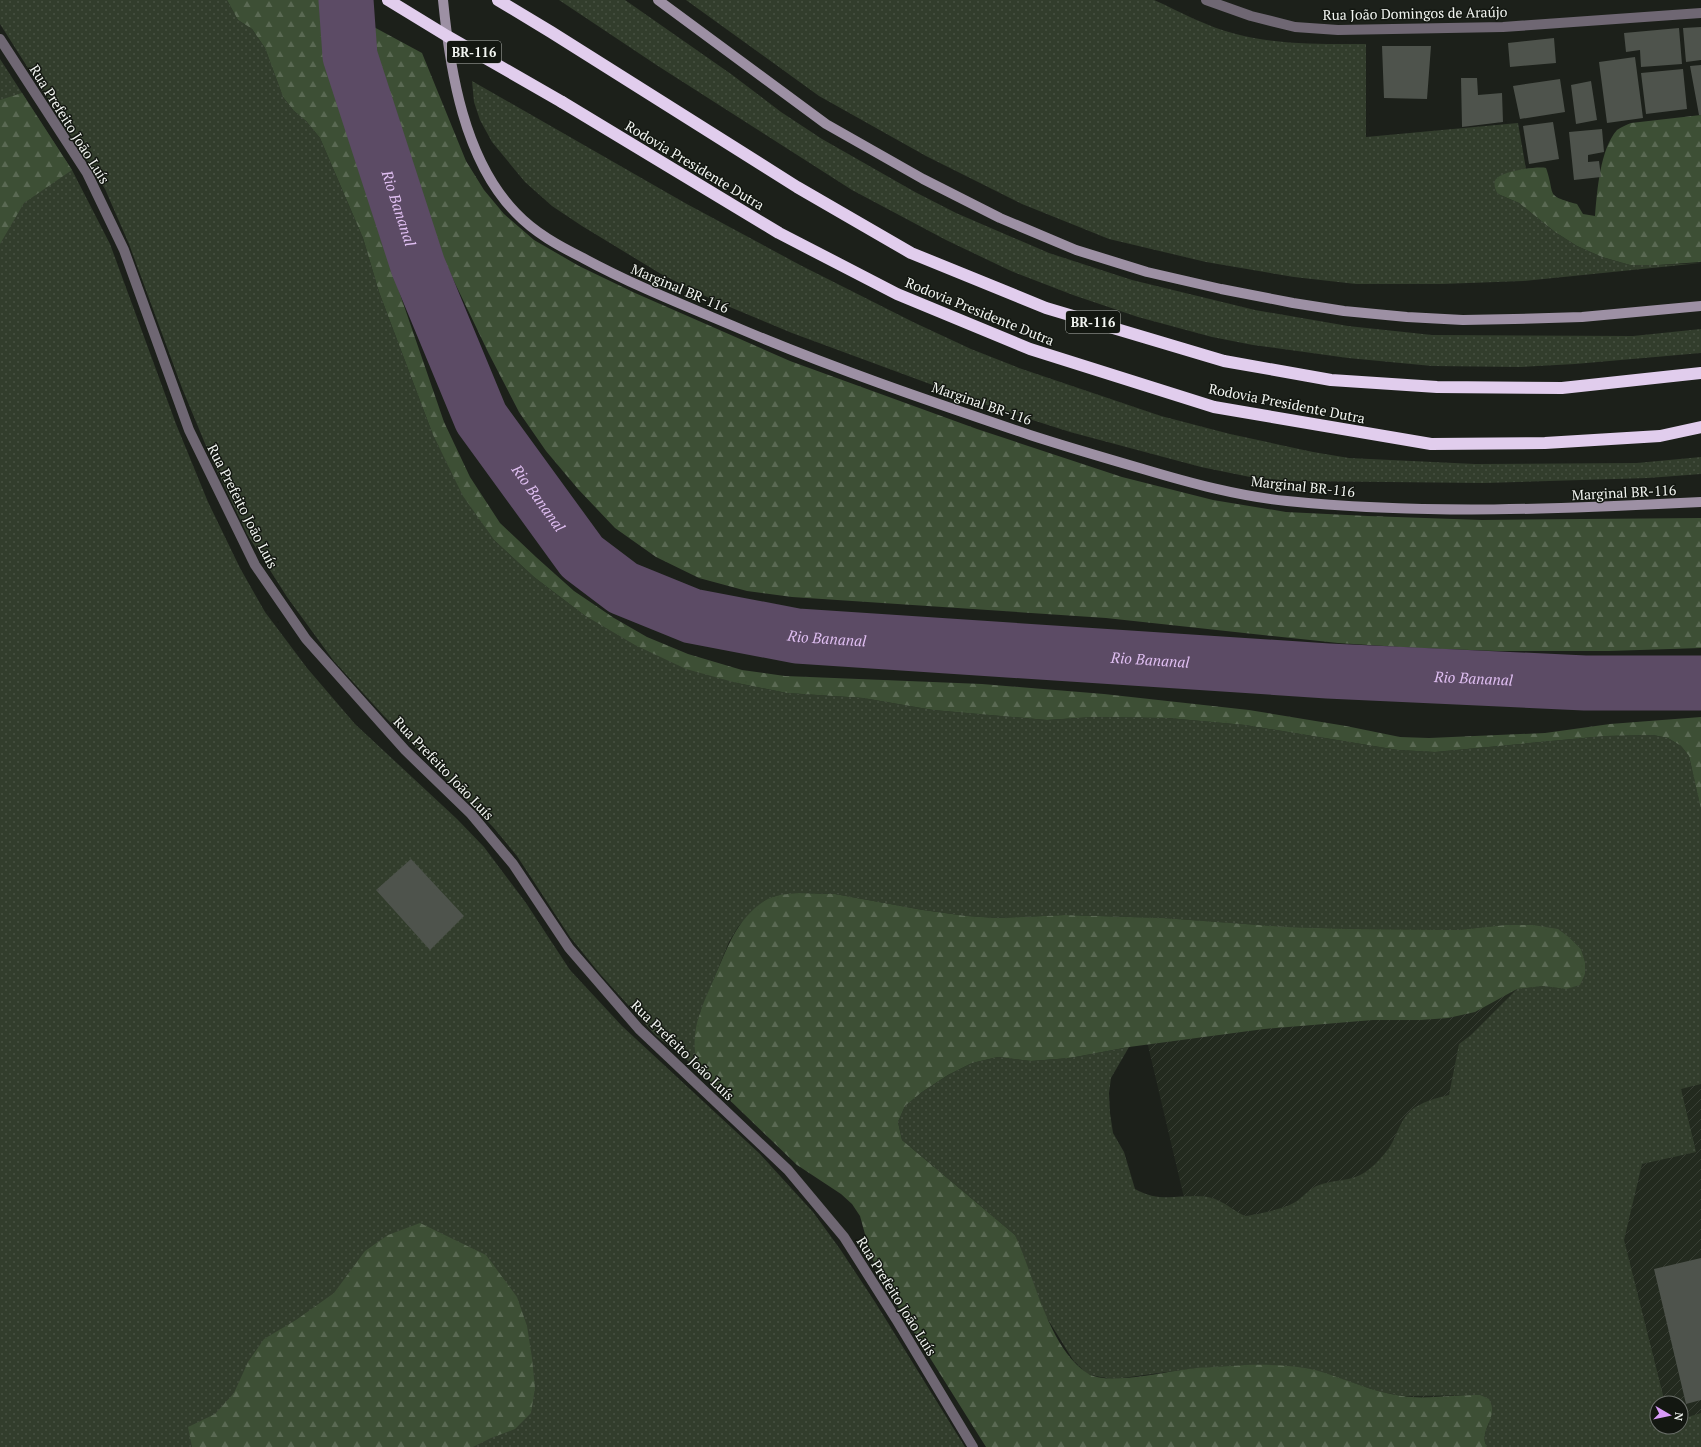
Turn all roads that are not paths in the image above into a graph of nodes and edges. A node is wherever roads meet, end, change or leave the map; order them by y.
1 (388, 0) edge
2 (443, 0) edge
3 (498, 0) edge
4 (658, 0) edge
5 (1208, 0) edge
6 (1701, 13) edge
7 (0, 39) edge
8 (1701, 306) edge
9 (1701, 373) edge
10 (1701, 427) edge
11 (1701, 502) edge
12 (974, 1447) edge

1 - 10 highway, Rodovia Presidente Dutra / BR-116, bridge
2 - 11 main road, Marginal BR-116
3 - 9 highway, Rodovia Presidente Dutra / BR-116
4 - 8 main road
5 - 6 street, Rua João Domingos de Araújo
7 - 12 street, Rua Prefeito João Luís

